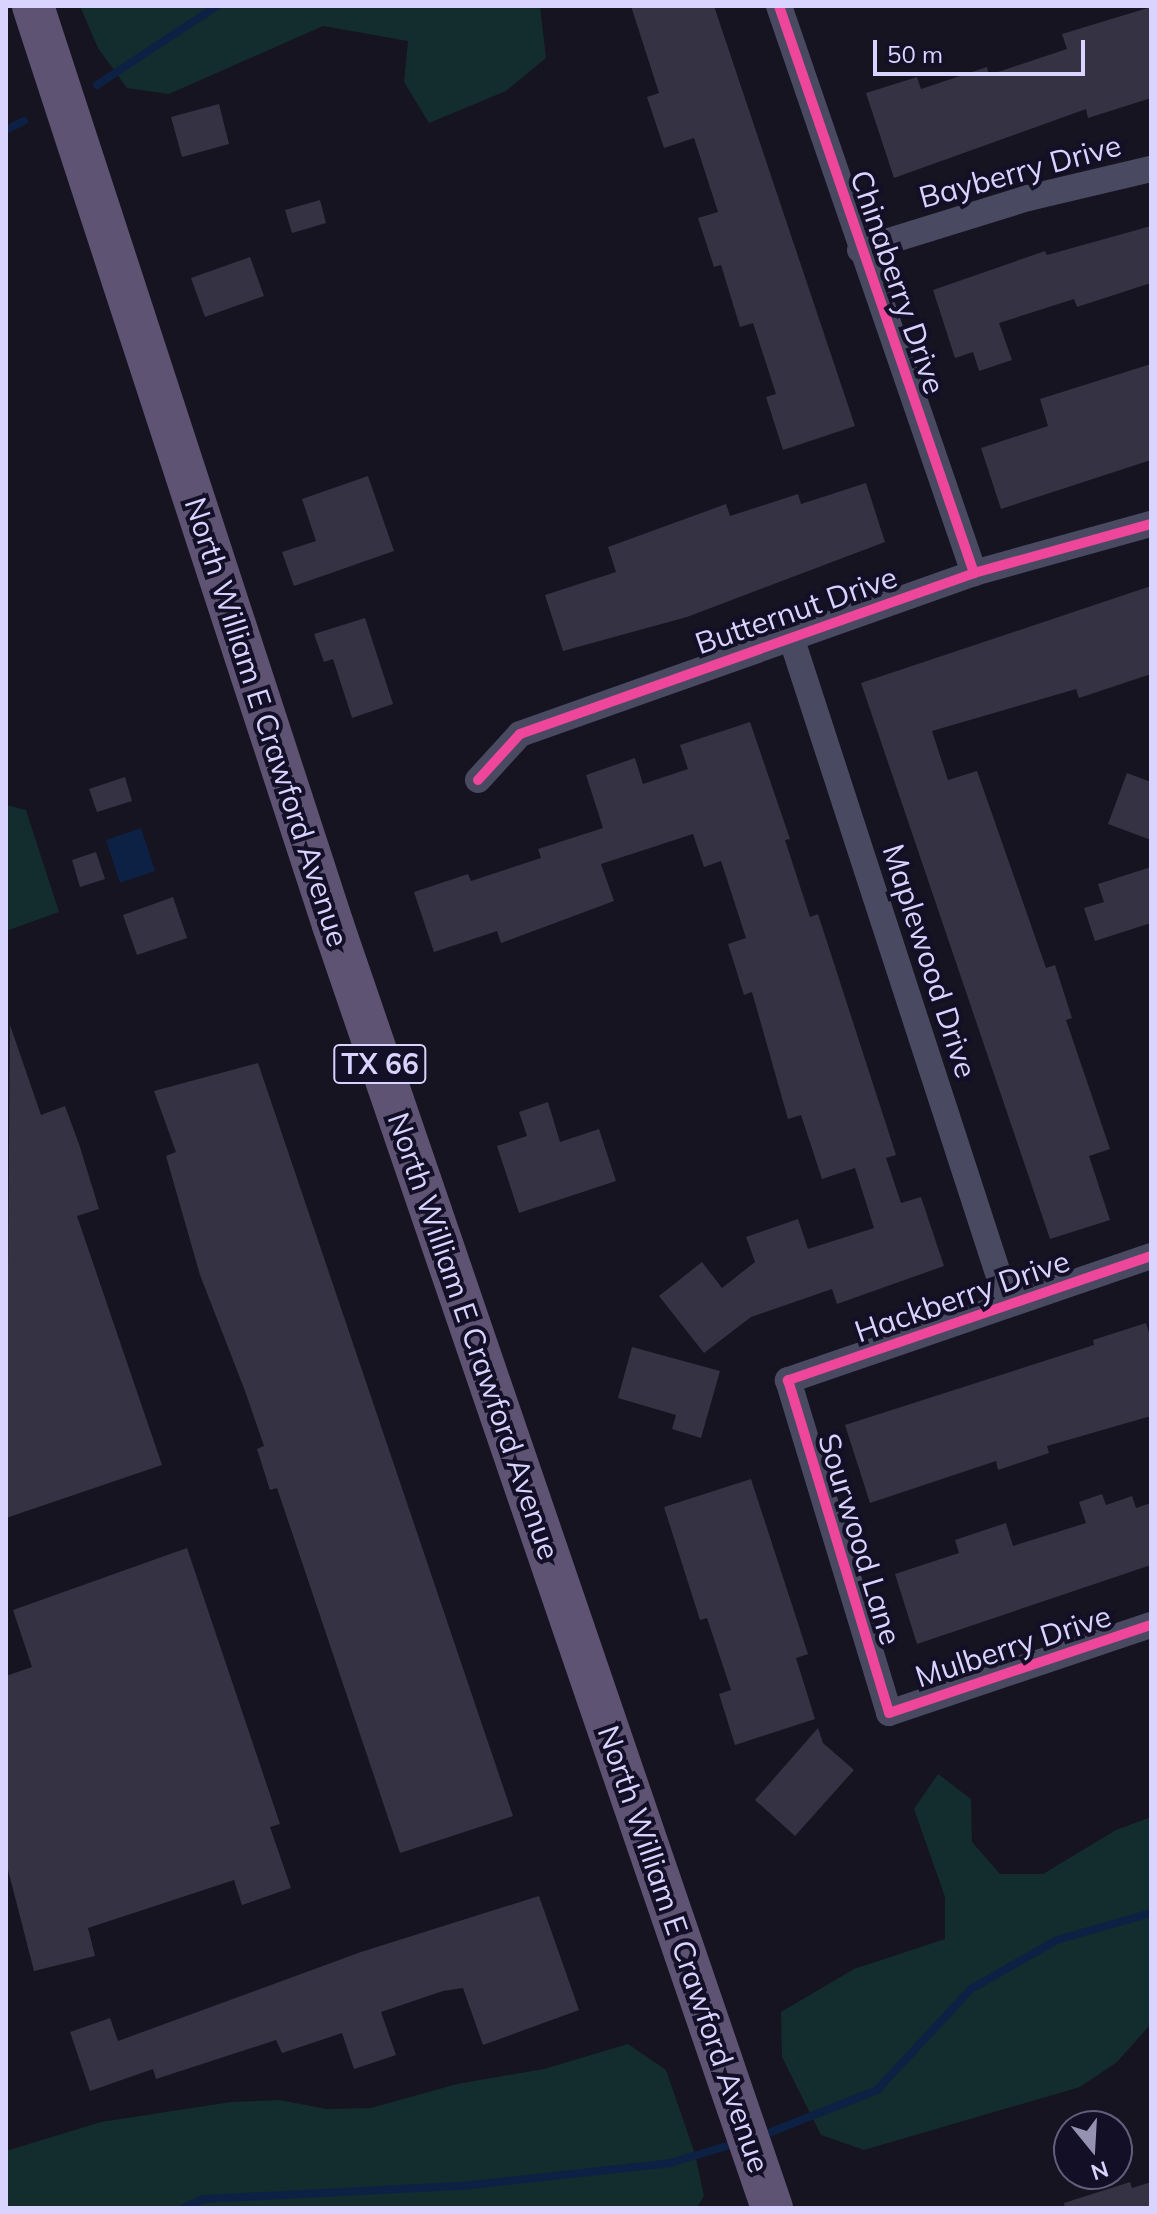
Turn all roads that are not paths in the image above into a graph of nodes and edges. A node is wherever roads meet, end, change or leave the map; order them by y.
1 (33, 6) edge
2 (779, 6) edge
3 (1151, 169) edge
4 (860, 250) junction
5 (1151, 524) edge
6 (974, 573) junction
7 (791, 637) junction
8 (478, 780) dead end
9 (1151, 1256) edge
10 (1008, 1304) junction
11 (788, 1380) joint
12 (1151, 1625) edge
13 (889, 1713) joint
14 (772, 2208) edge

1 - 14 main road, North William E Crawford Avenue / TX 66
2 - 4 street, Chinaberry Drive
3 - 4 street, Bayberry Drive
4 - 6 street, Chinaberry Drive
5 - 6 street, Butternut Drive
6 - 7 street, Butternut Drive
7 - 8 street, Butternut Drive
7 - 10 street, Maplewood Drive
9 - 10 street, Hackberry Drive
10 - 11 street, Hackberry Drive
11 - 13 street, Sourwood Lane
12 - 13 street, Mulberry Drive

